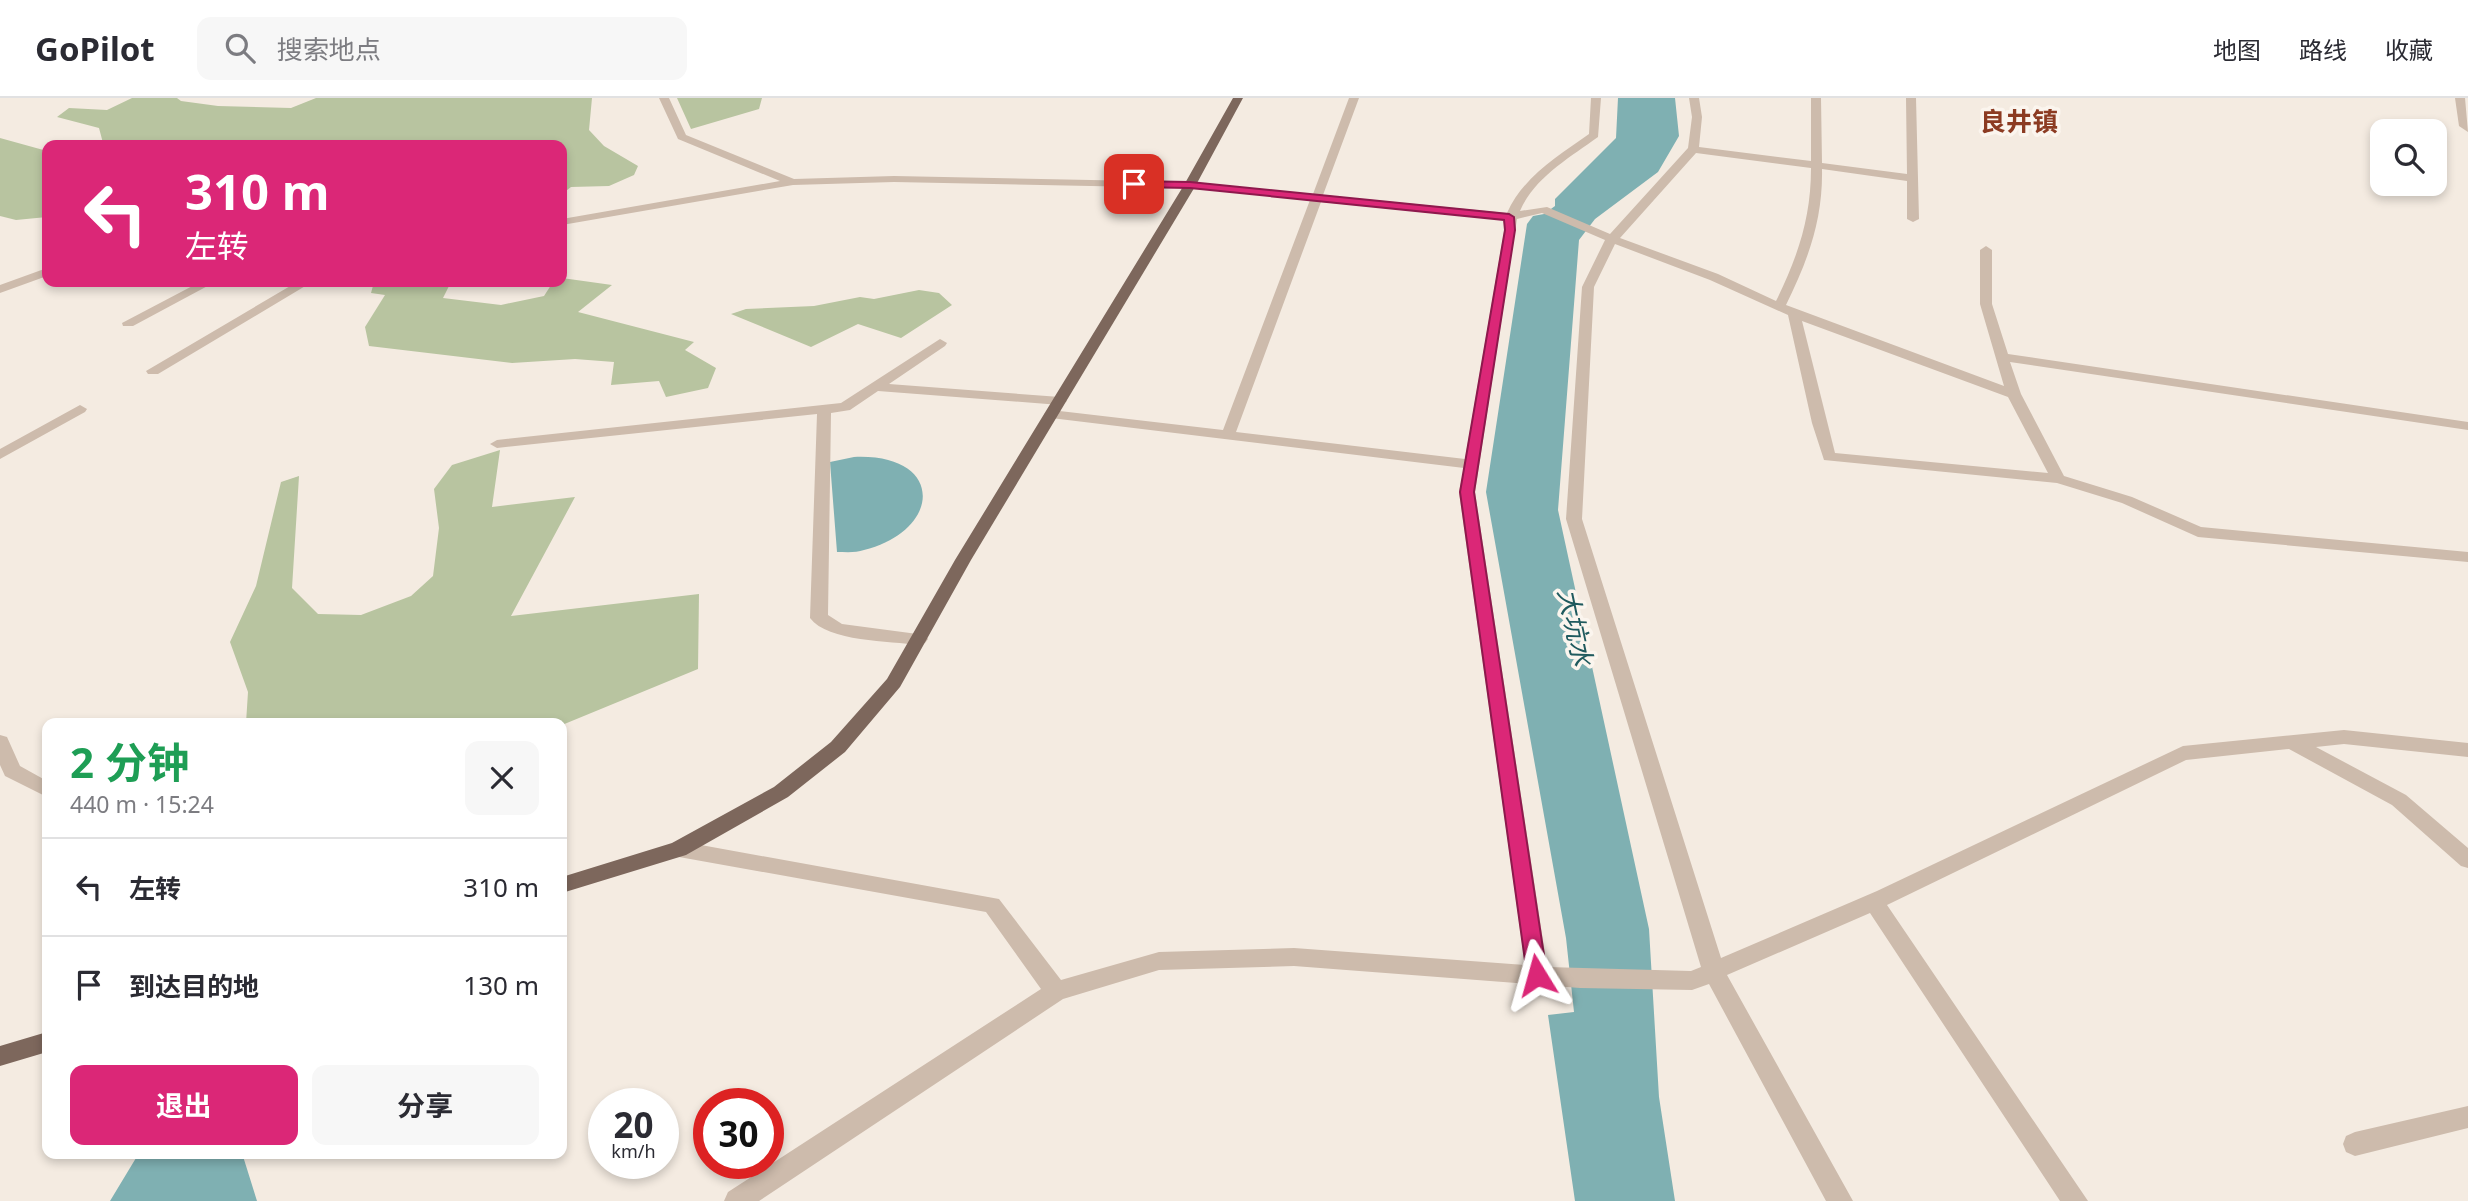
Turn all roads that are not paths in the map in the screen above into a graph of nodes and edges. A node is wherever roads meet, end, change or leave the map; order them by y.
1 (664, 98) edge
2 (1238, 98) edge
3 (1354, 98) edge
4 (1596, 98) edge
5 (1695, 98) edge
6 (1816, 98) edge
7 (1912, 98) edge
8 (2460, 98) edge
9 (2468, 129) edge
10 (1693, 149) junction
11 (1819, 166) junction
12 (1910, 178) junction
13 (793, 182) junction
14 (1190, 185) junction
15 (1315, 198) junction
16 (1509, 217) junction
17 (1913, 219) dead end
18 (567, 221) edge
19 (1612, 239) junction
20 (1986, 250) dead end
21 (42, 274) edge
22 (199, 287) edge
23 (297, 287) edge
24 (0, 289) edge
25 (1787, 311) junction
26 (128, 323) dead end
27 (940, 343) dead end
28 (2002, 356) junction
29 (153, 371) dead end
30 (877, 387) junction
31 (2014, 394) junction
32 (1055, 408) junction
33 (80, 409) dead end
34 (824, 409) junction
35 (2468, 426) edge
36 (1227, 435) junction
37 (497, 444) dead end
38 (0, 455) edge
39 (1471, 464) junction
40 (2058, 479) junction
41 (2468, 556) edge
42 (919, 639) junction
43 (0, 742) edge
44 (2291, 742) junction
45 (2468, 750) edge
46 (42, 787) edge
47 (679, 849) junction
48 (2468, 860) edge
49 (567, 883) edge
50 (1874, 902) junction
51 (1537, 975) junction
52 (1703, 977) junction
53 (1056, 991) junction
54 (42, 1043) edge
55 (0, 1056) edge
56 (2468, 1117) edge
57 (2355, 1144) dead end
58 (737, 1201) edge
59 (1840, 1201) edge
60 (2075, 1201) edge

1 - 13 street
2 - 14 main road
3 - 15 street
4 - 16 street
5 - 10 street
6 - 11 street
7 - 12 street
8 - 9 street
10 - 11 street
10 - 19 street
11 - 12 street
11 - 25 street
12 - 17 street
13 - 14 street
13 - 18 street
14 - 15 street
14 - 32 main road
15 - 16 street
15 - 36 street
16 - 19 street
16 - 39 street
19 - 25 street
19 - 52 street
20 - 28 street
21 - 24 street
22 - 26 street
23 - 29 street
25 - 31 street
25 - 40 street
27 - 30 street
28 - 31 street
28 - 35 street
30 - 32 street
30 - 34 street
31 - 40 street
32 - 36 street
32 - 42 main road
33 - 38 street
34 - 37 street
34 - 42 street
36 - 39 street
39 - 51 street
40 - 41 street
42 - 47 main road
43 - 46 street
44 - 45 street
44 - 48 street
44 - 50 street
47 - 49 main road
47 - 53 street
50 - 52 street
50 - 60 street
51 - 52 street
51 - 53 street
52 - 59 street
53 - 58 street
54 - 55 main road
56 - 57 street

